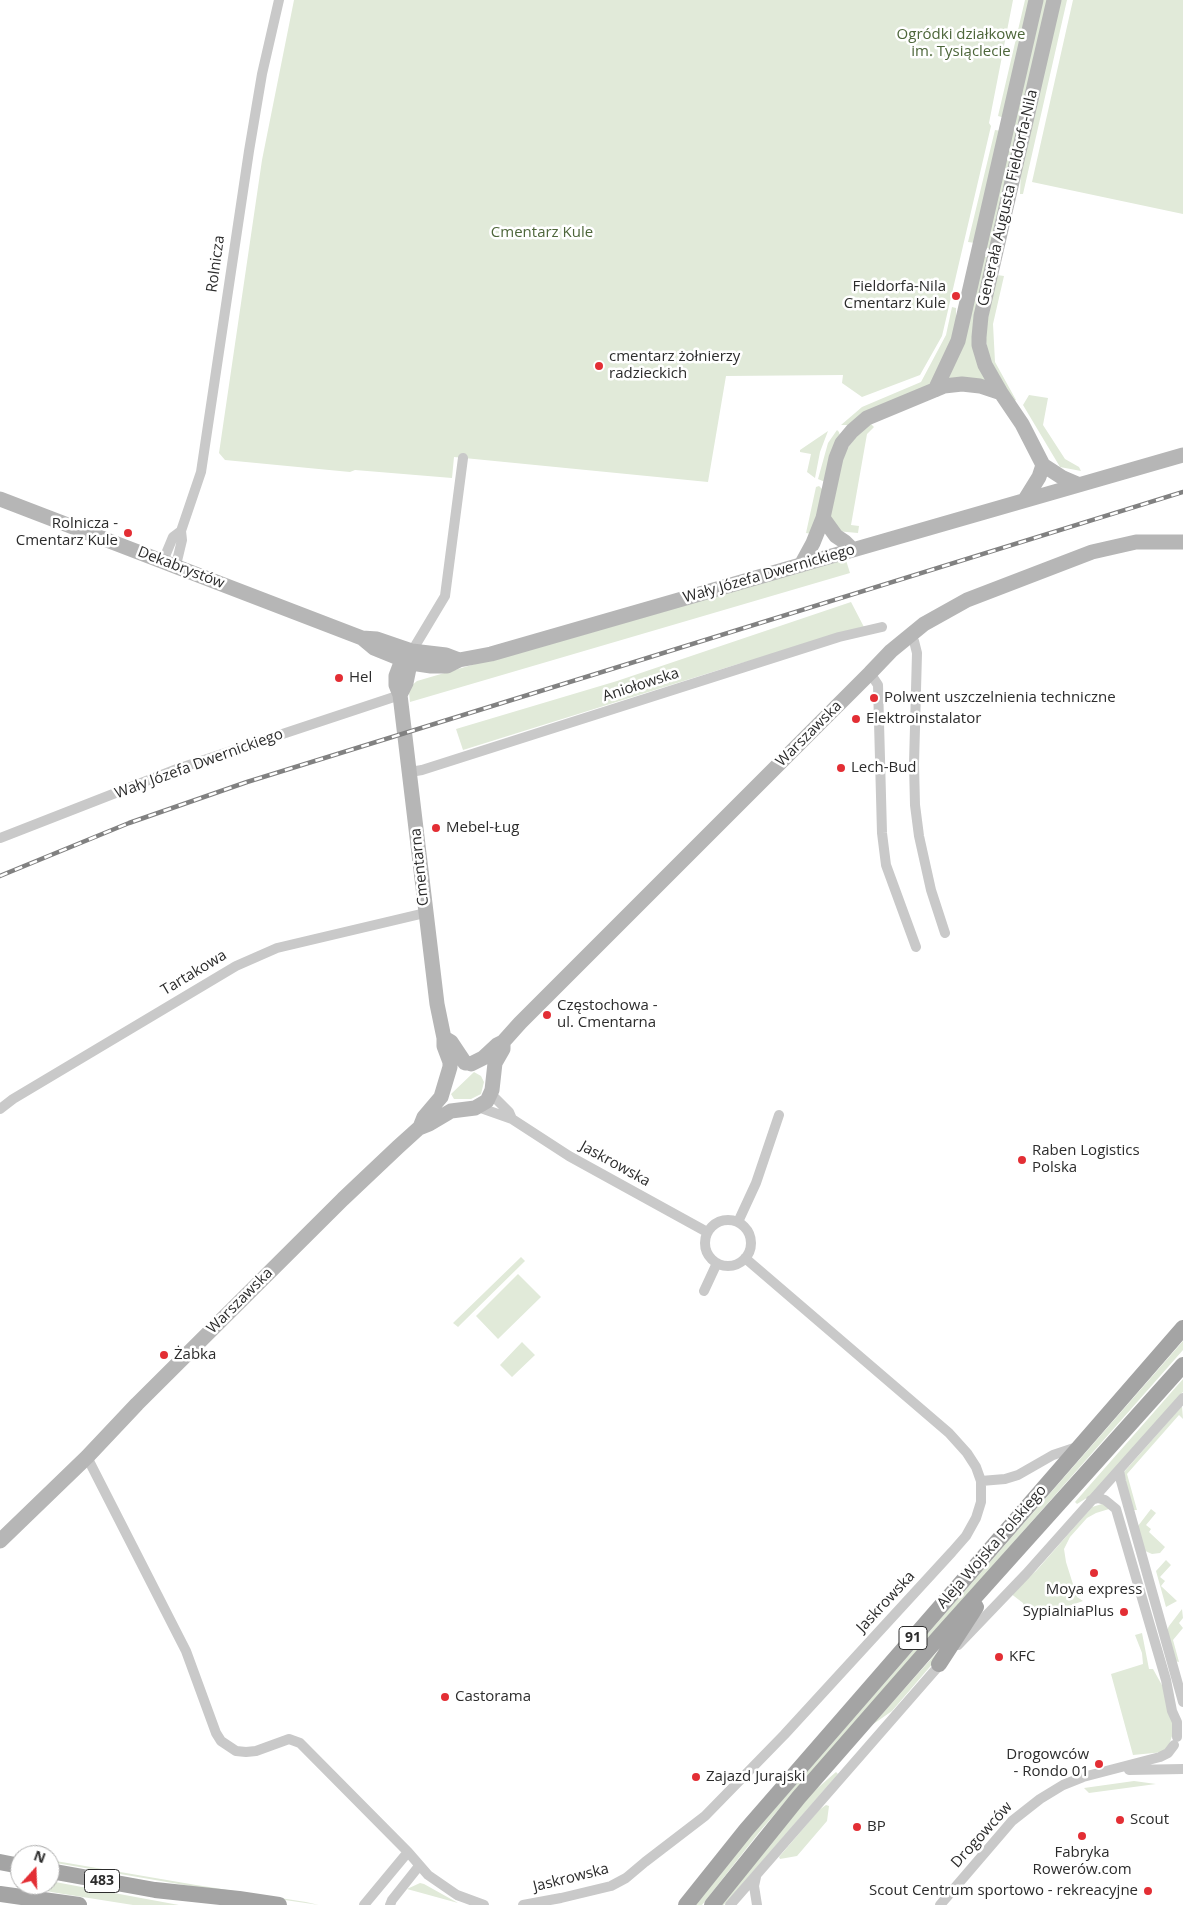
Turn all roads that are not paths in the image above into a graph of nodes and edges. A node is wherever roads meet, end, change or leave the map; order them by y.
1 (279, 0) edge
2 (1036, 0) edge
3 (1054, 0) edge
4 (935, 390) junction
5 (1001, 393) junction
6 (1183, 454) edge
7 (463, 458) dead end
8 (1043, 465) junction
9 (1077, 484) junction
10 (1026, 498) junction
11 (0, 499) edge
12 (823, 518) junction
13 (1183, 542) edge
14 (853, 550) junction
15 (169, 563) junction
16 (801, 565) junction
17 (882, 627) dead end
18 (910, 636) junction
19 (408, 658) junction
20 (870, 673) junction
21 (400, 695) junction
22 (410, 772) junction
23 (0, 838) edge
24 (425, 913) junction
25 (945, 933) dead end
26 (916, 947) dead end
27 (444, 1038) junction
28 (503, 1042) junction
29 (468, 1064) junction
30 (446, 1082) junction
31 (492, 1092) junction
32 (478, 1107) junction
33 (458, 1109) junction
34 (0, 1110) edge
35 (779, 1114) dead end
36 (512, 1119) junction
37 (420, 1128) junction
38 (738, 1222) junction
39 (707, 1232) junction
40 (745, 1258) junction
41 (717, 1263) junction
42 (704, 1290) dead end
43 (1183, 1328) edge
44 (1183, 1365) edge
45 (1183, 1398) edge
46 (1080, 1446) junction
47 (87, 1457) junction
48 (1119, 1470) junction
49 (981, 1481) junction
50 (1091, 1500) junction
51 (0, 1541) edge
52 (994, 1576) junction
53 (939, 1664) junction
54 (1183, 1702) edge
55 (1178, 1738) edge
56 (1108, 1770) junction
57 (1183, 1770) edge
58 (408, 1852) junction
59 (419, 1866) junction
60 (60, 1874) edge
61 (756, 1876) junction
62 (155, 1890) junction
63 (0, 1894) edge
64 (78, 1905) edge
65 (213, 1905) edge
66 (279, 1905) edge
67 (364, 1905) edge
68 (390, 1905) edge
69 (484, 1905) edge
70 (523, 1905) edge
71 (686, 1905) edge
72 (712, 1905) edge
73 (730, 1905) edge
74 (757, 1905) edge
75 (940, 1905) edge

1 - 15 street, Rolnicza
2 - 4 street, Generała Augusta Fieldorfa-Nila
3 - 5 street, Generała Augusta Fieldorfa-Nila
4 - 5 street
4 - 12 street
5 - 8 street, Generała Augusta Fieldorfa-Nila
6 - 9 street, Wały Józefa Dwernickiego
7 - 19 street, Cmentarna
8 - 9 street
8 - 10 street
9 - 10 street, Wały Józefa Dwernickiego
10 - 14 street, Wały Józefa Dwernickiego
11 - 15 street, Dekabrystów
12 - 14 street
12 - 16 street
13 - 18 street, Warszawska
14 - 16 street, Wały Józefa Dwernickiego
15 - 19 street, Dekabrystów
16 - 19 street, Wały Józefa Dwernickiego
17 - 22 street, Aniołowska
18 - 20 street, Warszawska
18 - 25 street
19 - 21 street, Cmentarna
20 - 26 street
20 - 28 street, Warszawska
21 - 22 street, Cmentarna
21 - 23 street, Wały Józefa Dwernickiego
22 - 24 street, Cmentarna
24 - 27 street, Cmentarna
24 - 34 street, Tartakowa
27 - 29 street, Cmentarna
27 - 30 street, Cmentarna
28 - 29 street, Warszawska
28 - 31 street, Warszawska
29 - 30 street
29 - 31 street
30 - 33 street
30 - 37 street, Warszawska
31 - 32 street
31 - 36 street
32 - 33 street
32 - 36 street
33 - 37 street, Warszawska
35 - 38 street
36 - 39 street, Jaskrowska
37 - 47 street, Warszawska
38 - 39 street
38 - 40 street
39 - 41 street
40 - 41 street
40 - 49 street, Jaskrowska
41 - 42 street
43 - 46 main road, Aleja Wojska Polskiego / 91
44 - 52 main road, Aleja Wojska Polskiego / 91
45 - 48 street
46 - 49 street
46 - 71 main road, Aleja Wojska Polskiego / 91
47 - 51 street, Warszawska
47 - 58 street
48 - 50 street
48 - 54 street
49 - 70 street, Jaskrowska
50 - 53 street
50 - 55 street
52 - 53 main road
52 - 72 main road, Aleja Wojska Polskiego / 91
53 - 61 street
55 - 56 street, Drogowców
55 - 57 street
56 - 57 street, Drogowców
56 - 75 street, Drogowców
58 - 59 street
58 - 67 street
59 - 68 street
59 - 69 street
60 - 62 main road, 483
61 - 73 street
61 - 74 street
62 - 65 main road, 483
62 - 66 main road, 483
63 - 64 main road, 483

